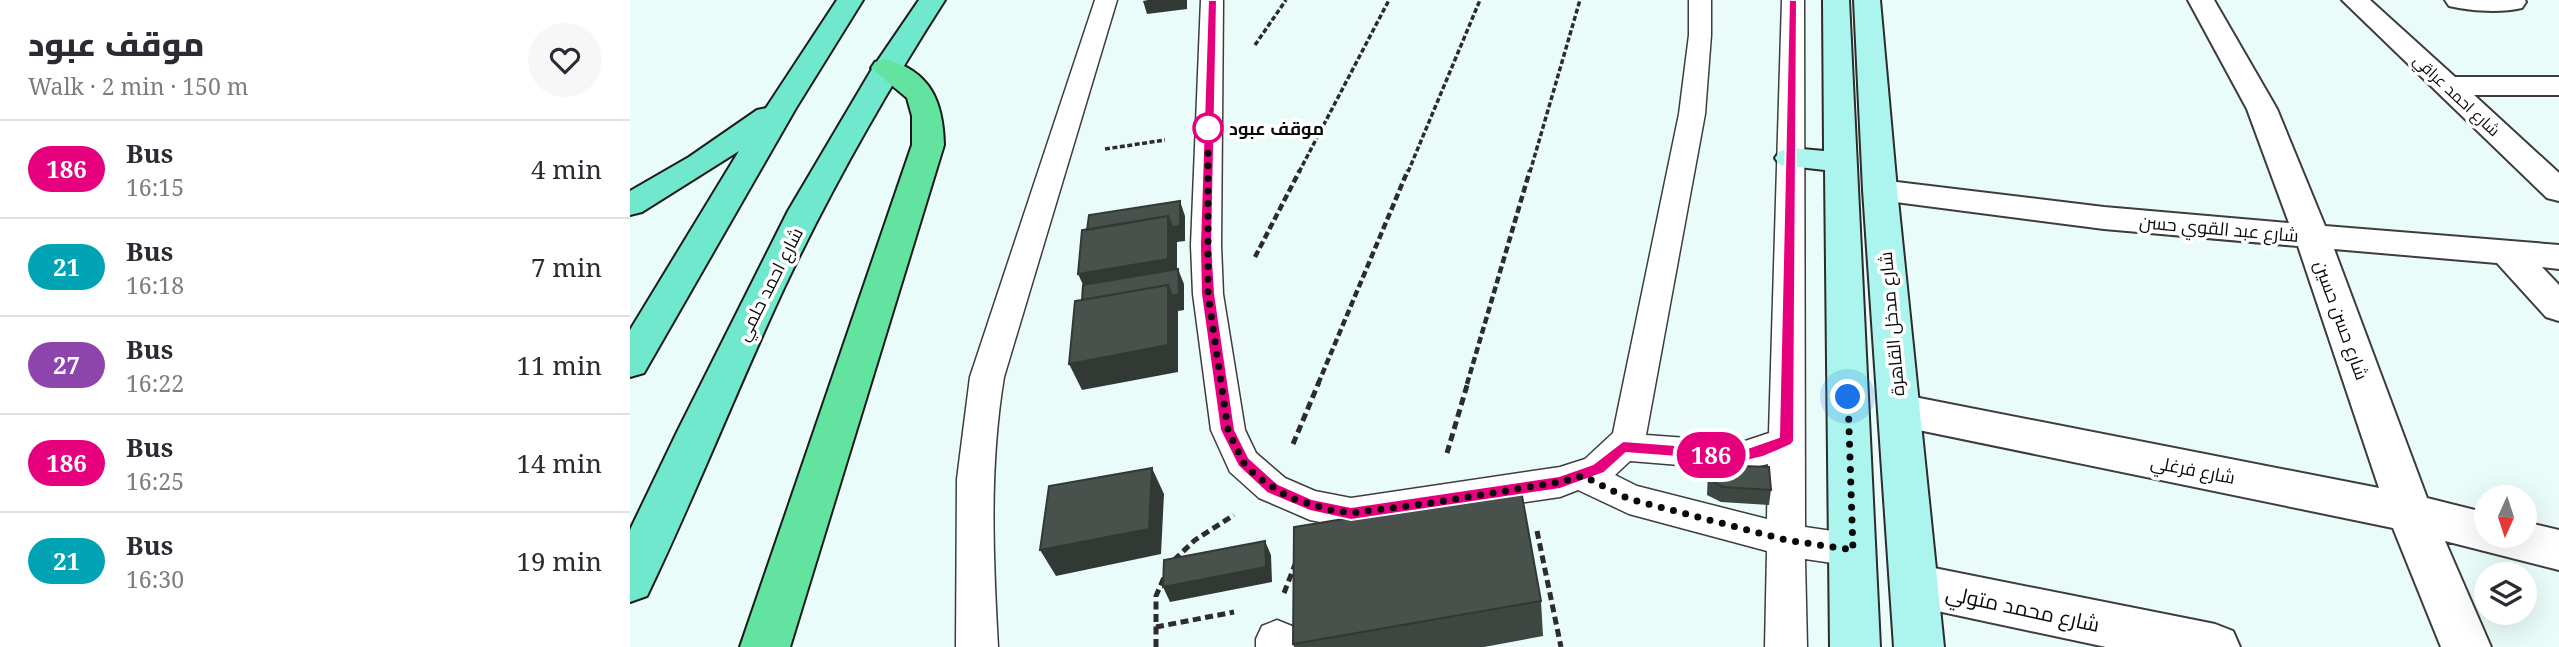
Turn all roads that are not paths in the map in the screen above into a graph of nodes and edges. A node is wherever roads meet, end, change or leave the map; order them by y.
1 (850, 0) edge
2 (932, 0) edge
3 (1106, 0) edge
4 (1212, 0) edge
5 (1700, 0) edge
6 (1793, 0) edge
7 (1836, 0) edge
8 (1867, 0) edge
9 (2201, 0) edge
10 (2355, 0) edge
11 (2458, 0) edge
12 (2513, 2) dead end
13 (885, 68) junction
14 (2446, 86) junction
15 (2559, 86) edge
16 (781, 108) junction
17 (1790, 158) junction
18 (1841, 162) junction
19 (1880, 190) junction
20 (2559, 191) edge
21 (630, 205) edge
22 (2312, 236) junction
23 (2509, 254) junction
24 (2559, 257) edge
25 (2559, 307) edge
26 (630, 363) edge
27 (1899, 410) junction
28 (1786, 441) junction
29 (1623, 447) junction
30 (1583, 476) junction
31 (2410, 513) junction
32 (2474, 529) edge
33 (1786, 540) junction
34 (2538, 545) edge
35 (1853, 550) junction
36 (2559, 550) edge
37 (630, 581) edge
38 (1914, 585) junction
39 (765, 647) edge
40 (977, 647) edge
41 (1786, 647) edge
42 (1855, 647) edge
43 (1919, 647) edge
44 (2215, 647) edge
45 (2466, 647) edge

1 - 16 main road
2 - 13 main road, شارع احمد حلمي
3 - 40 lane
4 - 30 lane
5 - 29 lane
6 - 17 lane
7 - 18 street
8 - 19 street, شارع مدخل القاهرة
9 - 22 street, شارع حسن حسين
10 - 14 street, شارع احمد عراقي
11 - 12 street
13 - 37 main road, شارع احمد حلمي
13 - 39 highway
14 - 15 street
14 - 20 street, شارع احمد عراقي
16 - 21 main road
16 - 26 main road
17 - 18 street
17 - 28 lane
18 - 35 street
19 - 22 street, شارع عبد القوي حسن
19 - 27 street, شارع مدخل القاهرة
22 - 23 street, شارع عبد القوي حسن
22 - 31 street, شارع حسن حسين
23 - 24 street, شارع عبد القوي حسن
23 - 25 street
27 - 31 street, شارع فرغلي
27 - 38 street, شارع مدخل القاهرة
28 - 29 lane
28 - 33 lane
29 - 30 lane
30 - 33 lane
31 - 32 street, شارع فرغلي
31 - 45 street, شارع حسن حسين
33 - 35 lane
33 - 41 lane
34 - 36 street
35 - 42 street
38 - 43 street, شارع مدخل القاهرة
38 - 44 street, شارع محمد متولي

